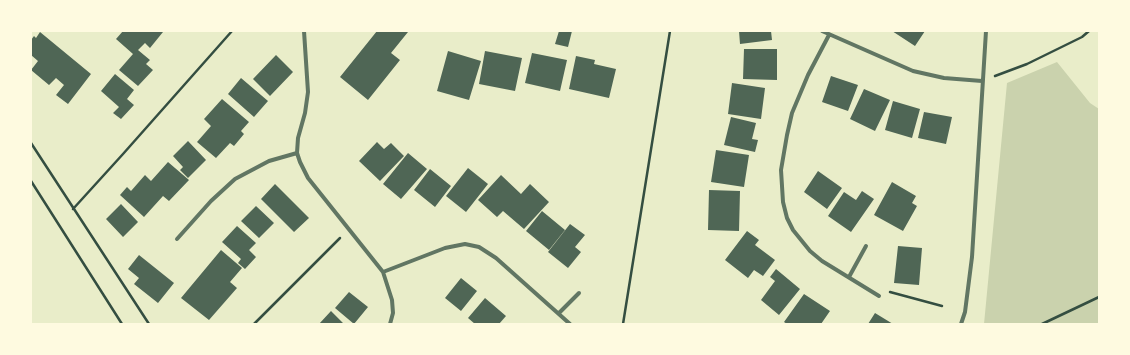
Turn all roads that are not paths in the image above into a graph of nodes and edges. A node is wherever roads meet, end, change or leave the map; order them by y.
1 (304, 31) edge
2 (822, 31) edge
3 (986, 31) edge
4 (829, 35) junction
5 (982, 81) junction
6 (298, 153) junction
7 (177, 239) dead end
8 (866, 246) dead end
9 (382, 272) junction
10 (849, 277) junction
11 (579, 293) dead end
12 (879, 296) road end
13 (559, 313) junction
14 (390, 324) edge
15 (570, 324) edge
16 (961, 324) edge

1 - 6 street
2 - 4 street
3 - 5 street
4 - 5 street
4 - 10 street
5 - 16 street
6 - 7 street
6 - 9 street
8 - 10 street
9 - 13 street
9 - 14 street
10 - 12 street
11 - 13 street
13 - 15 street

